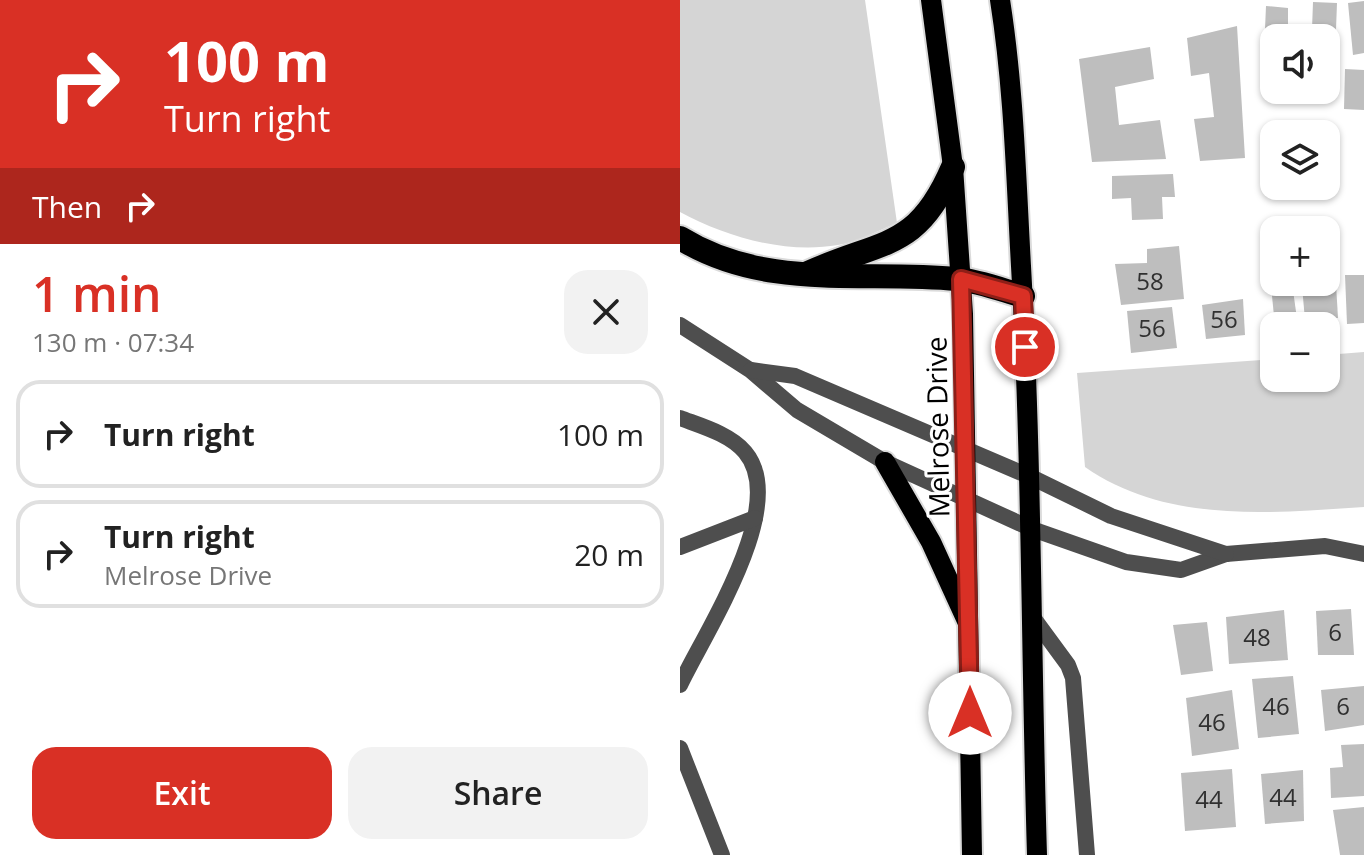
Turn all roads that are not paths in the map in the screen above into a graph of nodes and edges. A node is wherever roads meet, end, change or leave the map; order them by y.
1 (931, 0) edge
2 (1000, 0) edge
3 (953, 167) junction
4 (680, 238) edge
5 (802, 276) junction
6 (961, 279) junction
7 (1023, 296) junction
8 (680, 325) edge
9 (750, 370) junction
10 (680, 418) edge
11 (966, 450) junction
12 (885, 462) junction
13 (1031, 477) junction
14 (968, 502) junction
15 (755, 518) junction
16 (1032, 529) junction
17 (680, 547) edge
18 (1226, 554) junction
19 (1364, 554) edge
20 (1032, 616) junction
21 (970, 627) junction
22 (680, 685) edge
23 (680, 748) edge
24 (722, 855) edge
25 (972, 855) edge
26 (1037, 855) edge
27 (1087, 855) edge

1 - 3 main road, Melrose Drive
2 - 7 main road
3 - 5 highway
3 - 6 main road, Melrose Drive
4 - 5 highway
5 - 6 highway
6 - 7 highway
6 - 11 main road, Melrose Drive
7 - 13 main road
8 - 9 street
9 - 11 street
9 - 12 street
10 - 15 street
11 - 13 street
11 - 14 main road, Melrose Drive
12 - 14 street
12 - 21 main road
13 - 16 main road
13 - 18 street
14 - 16 street
14 - 21 main road, Melrose Drive
15 - 17 street
15 - 22 street
16 - 18 street
16 - 20 main road
18 - 19 street
20 - 26 main road
20 - 27 street
21 - 25 main road, Melrose Drive
23 - 24 street

